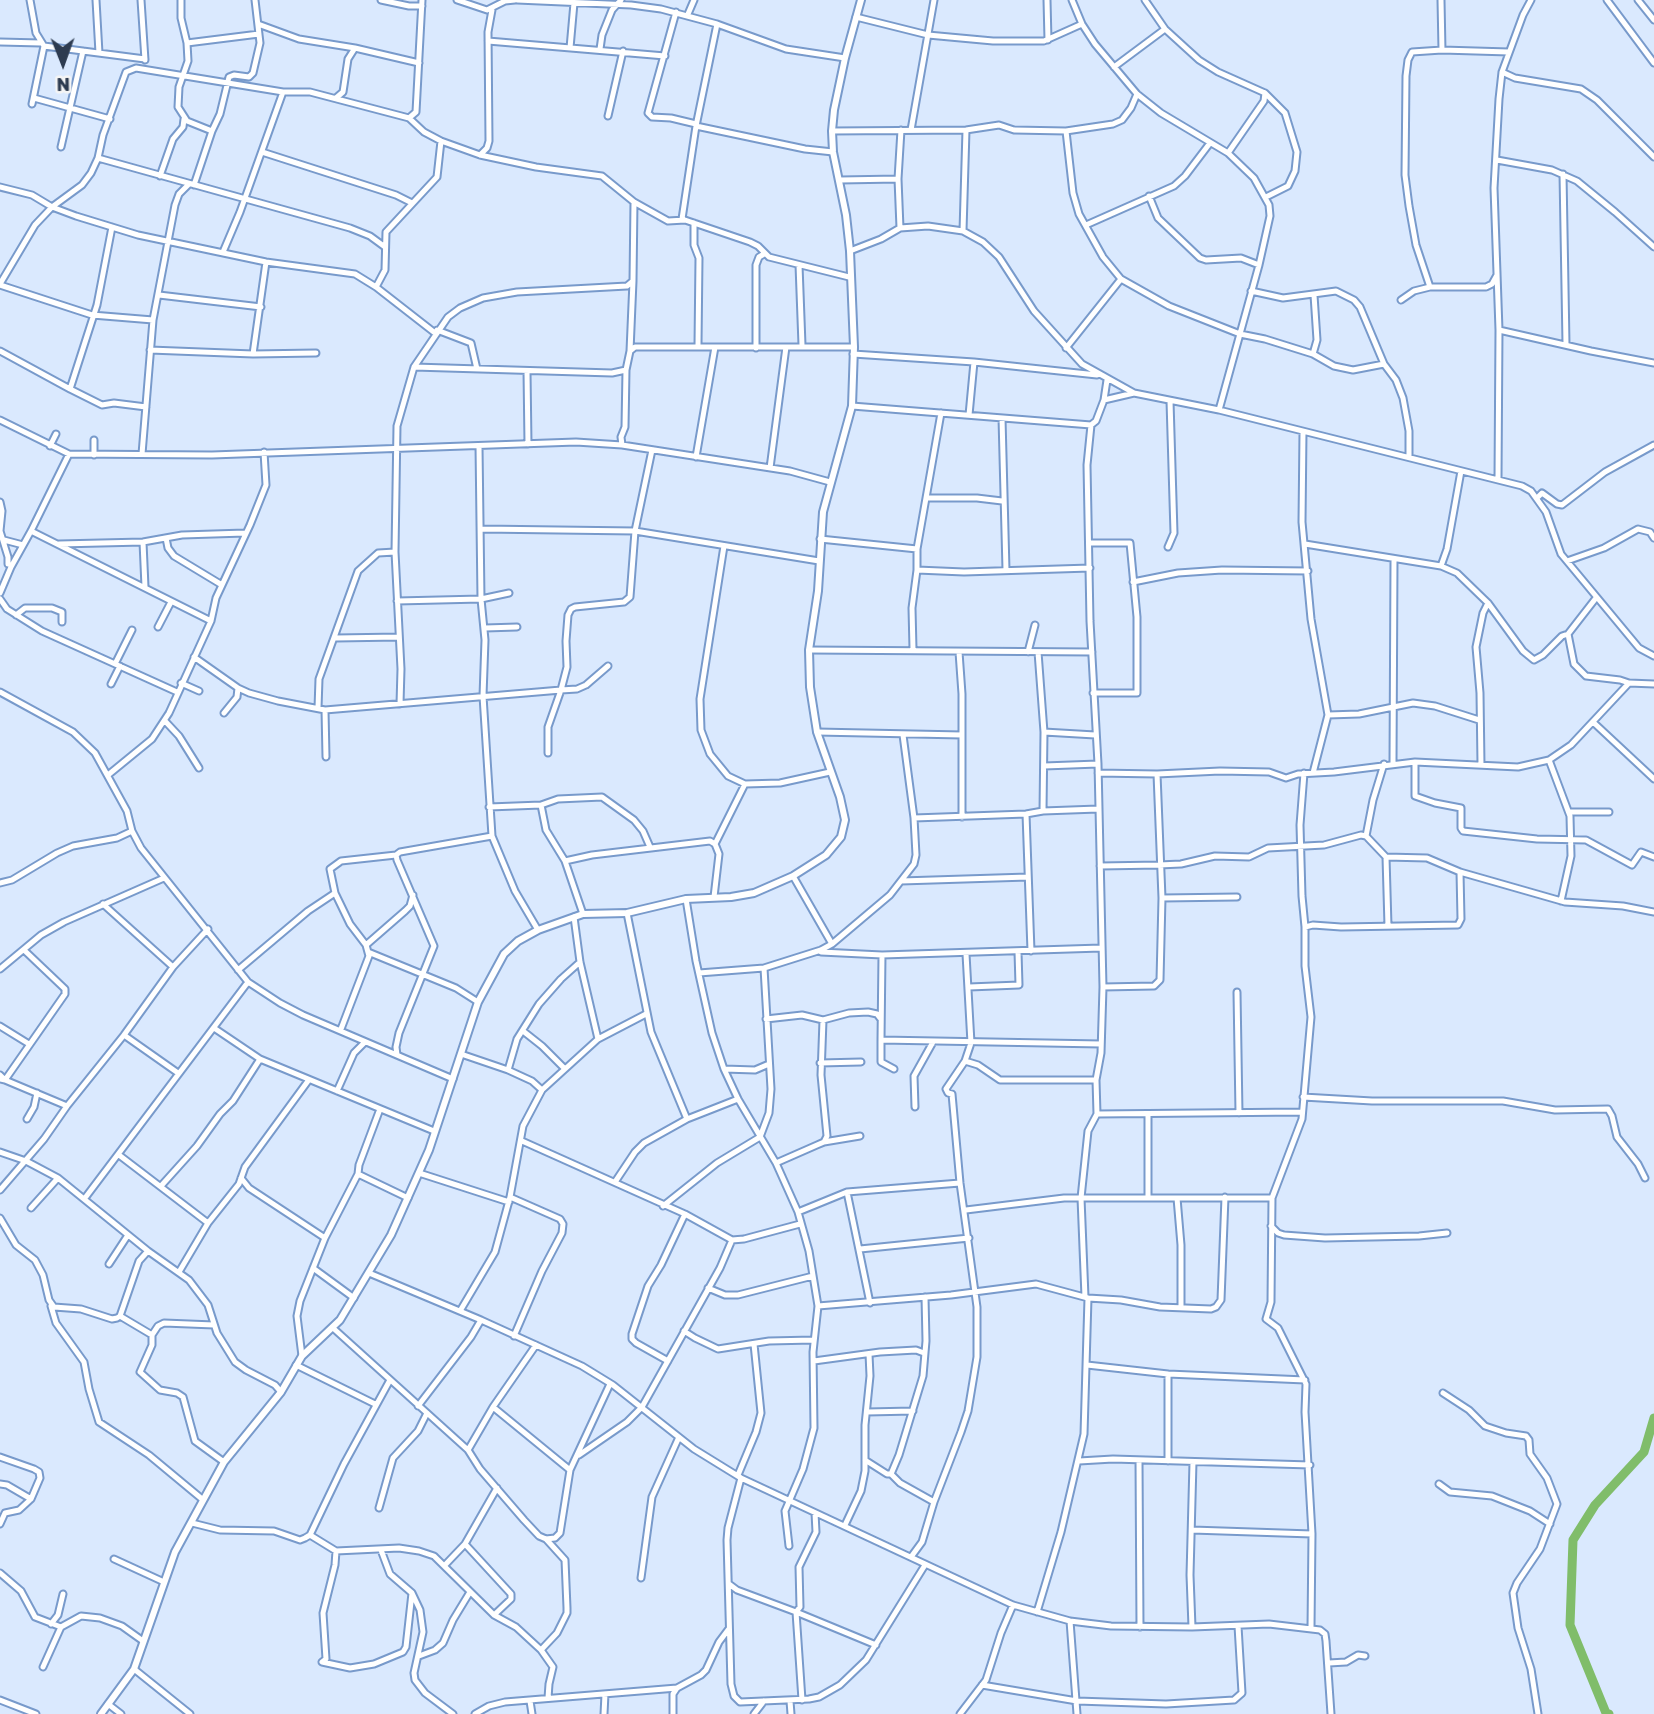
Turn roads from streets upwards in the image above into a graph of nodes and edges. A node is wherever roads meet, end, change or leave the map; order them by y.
1 (30, 0) edge
2 (96, 0) edge
3 (141, 0) edge
4 (181, 0) edge
5 (255, 0) edge
6 (382, 0) edge
7 (457, 0) edge
8 (516, 0) edge
9 (694, 0) edge
10 (862, 0) edge
11 (934, 0) edge
12 (1047, 0) edge
13 (1072, 0) edge
14 (1145, 0) edge
15 (1441, 0) edge
16 (1531, 0) edge
17 (1607, 0) edge
18 (1638, 0) edge
19 (547, 1) edge
20 (604, 2) edge
21 (619, 2) edge
22 (422, 3) edge
23 (573, 3) junction
24 (492, 9) junction
25 (676, 12) junction
26 (688, 14) junction
27 (856, 17) junction
28 (1654, 20) edge
29 (258, 24) junction
30 (717, 24) junction
31 (1082, 24) junction
32 (1165, 29) junction
33 (259, 34) junction
34 (928, 35) junction
35 (1048, 40) junction
36 (488, 41) junction
37 (0, 42) edge
38 (187, 43) junction
39 (42, 45) junction
40 (355, 48) junction
41 (570, 48) junction
42 (600, 49) junction
43 (1442, 50) junction
44 (83, 51) junction
45 (623, 51) junction
46 (1509, 52) junction
47 (99, 53) junction
48 (665, 56) junction
49 (845, 58) junction
50 (145, 59) junction
51 (419, 63) junction
52 (1654, 63) edge
53 (1114, 67) junction
54 (146, 70) junction
55 (1502, 72) junction
56 (183, 74) junction
57 (228, 81) junction
58 (283, 92) junction
59 (1265, 93) junction
60 (1137, 94) junction
61 (336, 98) junction
62 (70, 109) junction
63 (608, 116) dead end
64 (410, 118) junction
65 (110, 119) junction
66 (184, 119) junction
67 (696, 125) junction
68 (901, 130) junction
69 (911, 130) junction
70 (966, 130) junction
71 (212, 131) junction
72 (832, 131) junction
73 (1066, 131) junction
74 (441, 141) junction
75 (1210, 143) junction
76 (61, 147) dead end
77 (262, 152) junction
78 (833, 152) junction
79 (1228, 152) junction
80 (480, 155) junction
81 (1654, 157) edge
82 (98, 159) junction
83 (1497, 160) junction
84 (1563, 174) junction
85 (160, 176) junction
86 (898, 179) junction
87 (840, 180) junction
88 (192, 185) junction
89 (0, 187) edge
90 (1149, 196) junction
91 (1266, 197) junction
92 (243, 200) junction
93 (634, 202) junction
94 (412, 203) junction
95 (52, 207) junction
96 (682, 219) junction
97 (694, 223) junction
98 (1086, 225) junction
99 (112, 227) junction
100 (900, 228) junction
101 (963, 231) junction
102 (167, 241) junction
103 (385, 247) junction
104 (1654, 247) edge
105 (850, 251) junction
106 (223, 252) junction
107 (764, 254) junction
108 (266, 262) junction
109 (799, 265) junction
110 (1259, 265) junction
111 (1498, 274) junction
112 (849, 277) junction
113 (1121, 279) junction
114 (633, 281) junction
115 (0, 284) edge
116 (376, 287) junction
117 (1430, 287) junction
118 (1251, 290) junction
119 (159, 295) junction
120 (1314, 295) junction
121 (1401, 300) dead end
122 (261, 307) junction
123 (92, 315) junction
124 (153, 320) junction
125 (1499, 330) junction
126 (436, 332) junction
127 (1240, 334) junction
128 (1566, 344) junction
129 (698, 345) junction
130 (802, 345) junction
131 (715, 347) junction
132 (786, 347) junction
133 (756, 348) junction
134 (1066, 348) junction
135 (150, 350) junction
136 (0, 351) edge
137 (630, 351) junction
138 (854, 351) junction
139 (316, 353) dead end
140 (253, 354) junction
141 (1313, 354) junction
142 (974, 362) junction
143 (1654, 363) edge
144 (1384, 364) junction
145 (414, 367) junction
146 (477, 369) junction
147 (626, 370) junction
148 (527, 371) junction
149 (1100, 375) junction
150 (1107, 380) junction
151 (70, 388) junction
152 (1134, 393) junction
153 (1104, 400) junction
154 (1170, 401) junction
155 (852, 406) junction
156 (146, 407) junction
157 (1219, 410) junction
158 (941, 413) junction
159 (969, 415) junction
160 (1003, 418) junction
161 (0, 420) edge
162 (1091, 425) junction
163 (1303, 432) junction
164 (56, 434) dead end
165 (94, 440) dead end
166 (528, 444) junction
167 (622, 445) junction
168 (50, 446) junction
169 (397, 446) junction
170 (479, 446) junction
171 (1653, 448) edge
172 (652, 450) junction
173 (264, 452) junction
174 (69, 454) junction
175 (142, 454) junction
176 (94, 455) junction
177 (696, 457) junction
178 (1409, 457) junction
179 (770, 468) junction
180 (1461, 471) junction
181 (1498, 479) junction
182 (830, 482) junction
183 (927, 498) junction
184 (1537, 498) junction
185 (1002, 501) junction
186 (0, 502) edge
187 (482, 529) junction
188 (31, 531) junction
189 (635, 531) junction
190 (246, 533) junction
191 (166, 538) junction
192 (1654, 538) edge
193 (820, 539) junction
194 (4, 540) junction
195 (143, 542) junction
196 (1089, 543) junction
197 (55, 544) junction
198 (1305, 544) junction
199 (23, 545) junction
200 (724, 547) junction
201 (1168, 547) dead end
202 (917, 549) junction
203 (395, 552) junction
204 (1, 559) edge
205 (1394, 560) junction
206 (819, 561) junction
207 (1567, 561) junction
208 (9, 566) junction
209 (1441, 566) junction
210 (1090, 568) junction
211 (917, 570) junction
212 (1006, 570) junction
213 (1308, 571) junction
214 (1133, 582) junction
215 (222, 586) junction
216 (145, 587) junction
217 (0, 593) edge
218 (509, 593) dead end
219 (481, 598) junction
220 (1597, 598) junction
221 (0, 599) edge
222 (397, 601) junction
223 (170, 602) junction
224 (1489, 603) junction
225 (16, 615) junction
226 (62, 621) dead end
227 (211, 621) junction
228 (1035, 625) dead end
229 (158, 627) dead end
230 (485, 628) junction
231 (517, 628) dead end
232 (132, 630) dead end
233 (1568, 634) junction
234 (399, 637) junction
235 (336, 638) junction
236 (913, 649) junction
237 (809, 650) junction
238 (959, 652) junction
239 (1028, 652) junction
240 (1038, 652) junction
241 (1092, 652) junction
242 (1654, 656) edge
243 (194, 657) junction
244 (118, 665) junction
245 (608, 666) dead end
246 (181, 683) junction
247 (1629, 683) junction
248 (111, 684) dead end
249 (1654, 684) edge
250 (238, 688) junction
251 (561, 690) junction
252 (200, 691) dead end
253 (0, 692) edge
254 (177, 692) junction
255 (1093, 693) junction
256 (483, 696) junction
257 (400, 704) junction
258 (1393, 706) junction
259 (321, 709) junction
260 (224, 713) dead end
261 (1328, 715) junction
262 (1479, 720) junction
263 (165, 721) junction
264 (1593, 722) junction
265 (817, 732) junction
266 (1044, 732) junction
267 (902, 735) junction
268 (962, 735) junction
269 (1095, 735) junction
270 (548, 753) dead end
271 (327, 757) dead end
272 (1549, 760) junction
273 (1415, 761) junction
274 (1098, 764) junction
275 (1384, 764) junction
276 (1393, 764) junction
277 (1481, 765) junction
278 (1044, 766) junction
279 (200, 768) dead end
280 (830, 772) junction
281 (1098, 773) junction
282 (1304, 773) junction
283 (1313, 773) junction
284 (1157, 774) junction
285 (108, 775) junction
286 (1654, 779) edge
287 (745, 784) junction
288 (541, 805) junction
289 (489, 807) junction
290 (1098, 809) junction
291 (1043, 811) junction
292 (1570, 812) junction
293 (1609, 812) dead end
294 (1026, 814) junction
295 (962, 817) junction
296 (914, 818) junction
297 (132, 831) junction
298 (492, 836) junction
299 (1366, 836) junction
300 (1572, 838) junction
301 (716, 844) junction
302 (650, 847) junction
303 (1301, 847) junction
304 (396, 855) junction
305 (1386, 857) junction
306 (1654, 857) edge
307 (565, 861) junction
308 (1159, 865) junction
309 (1100, 866) junction
310 (1460, 872) junction
311 (793, 876) junction
312 (1028, 877) junction
313 (164, 878) junction
314 (901, 881) junction
315 (0, 883) edge
316 (335, 893) junction
317 (413, 895) junction
318 (714, 897) junction
319 (1237, 897) dead end
320 (1162, 898) junction
321 (687, 899) junction
322 (1561, 901) junction
323 (103, 904) junction
324 (1654, 912) edge
325 (583, 914) junction
326 (627, 914) junction
327 (574, 918) junction
328 (1388, 926) junction
329 (1305, 927) junction
330 (208, 929) junction
331 (538, 930) junction
332 (832, 944) junction
333 (1101, 948) junction
334 (367, 949) junction
335 (24, 950) junction
336 (818, 951) junction
337 (1031, 951) junction
338 (1018, 952) junction
339 (965, 954) junction
340 (882, 955) junction
341 (580, 962) junction
342 (173, 967) junction
343 (764, 968) junction
344 (0, 969) edge
345 (238, 970) junction
346 (699, 973) junction
347 (424, 975) junction
348 (248, 982) junction
349 (969, 987) junction
350 (1103, 987) junction
351 (1237, 992) dead end
352 (478, 1002) junction
353 (646, 1014) junction
354 (880, 1018) junction
355 (766, 1019) junction
356 (822, 1020) junction
357 (0, 1026) edge
358 (214, 1028) junction
359 (341, 1029) junction
360 (523, 1031) junction
361 (124, 1035) junction
362 (598, 1039) junction
363 (881, 1040) junction
364 (365, 1042) junction
365 (933, 1042) junction
366 (971, 1043) junction
367 (29, 1044) junction
368 (1101, 1044) junction
369 (461, 1054) junction
370 (397, 1055) junction
371 (260, 1059) junction
372 (965, 1061) junction
373 (861, 1062) dead end
374 (820, 1063) junction
375 (769, 1064) junction
376 (564, 1068) junction
377 (509, 1069) junction
378 (724, 1069) junction
379 (894, 1069) dead end
380 (178, 1073) junction
381 (2, 1078) edge
382 (453, 1079) junction
383 (1096, 1080) junction
384 (308, 1081) junction
385 (542, 1090) junction
386 (337, 1091) junction
387 (37, 1093) junction
388 (1303, 1097) junction
389 (738, 1099) junction
390 (67, 1106) junction
391 (915, 1107) dead end
392 (380, 1109) junction
393 (1301, 1112) junction
394 (1097, 1114) junction
395 (1148, 1114) junction
396 (1239, 1114) junction
397 (27, 1119) dead end
398 (687, 1119) junction
399 (434, 1131) junction
400 (860, 1136) dead end
401 (760, 1137) junction
402 (522, 1141) junction
403 (824, 1142) junction
404 (0, 1152) edge
405 (119, 1155) junction
406 (26, 1161) junction
407 (776, 1163) junction
408 (419, 1173) junction
409 (358, 1174) junction
410 (58, 1178) junction
411 (241, 1178) junction
412 (1645, 1178) dead end
413 (615, 1182) junction
414 (960, 1183) junction
415 (162, 1186) junction
416 (0, 1190) edge
417 (847, 1192) junction
418 (1148, 1197) junction
419 (1225, 1197) junction
420 (85, 1198) junction
421 (408, 1198) junction
422 (1080, 1198) junction
423 (1177, 1198) junction
424 (1272, 1198) junction
425 (510, 1199) junction
426 (663, 1206) junction
427 (31, 1208) dead end
428 (965, 1210) junction
429 (798, 1212) junction
430 (685, 1214) junction
431 (0, 1218) edge
432 (208, 1223) junction
433 (800, 1224) junction
434 (1271, 1226) junction
435 (1447, 1233) dead end
436 (128, 1235) junction
437 (325, 1238) junction
438 (969, 1238) junction
439 (732, 1240) junction
440 (860, 1249) junction
441 (148, 1251) junction
442 (109, 1264) dead end
443 (313, 1268) junction
444 (179, 1272) junction
445 (369, 1273) junction
446 (813, 1276) junction
447 (708, 1289) junction
448 (975, 1292) junction
449 (925, 1297) junction
450 (354, 1298) junction
451 (1087, 1298) junction
452 (870, 1303) junction
453 (51, 1306) junction
454 (818, 1306) junction
455 (1181, 1307) junction
456 (460, 1311) junction
457 (120, 1316) junction
458 (481, 1320) junction
459 (214, 1325) junction
460 (333, 1328) junction
461 (684, 1331) junction
462 (152, 1335) junction
463 (514, 1336) junction
464 (813, 1340) junction
465 (754, 1344) junction
466 (536, 1345) junction
467 (924, 1353) junction
468 (869, 1354) junction
469 (302, 1356) junction
470 (668, 1361) junction
471 (814, 1361) junction
472 (296, 1365) junction
473 (1087, 1365) junction
474 (1168, 1374) junction
475 (390, 1380) junction
476 (1305, 1380) junction
477 (610, 1384) junction
478 (281, 1391) junction
479 (1443, 1393) dead end
480 (375, 1404) junction
481 (418, 1406) junction
482 (493, 1407) junction
483 (642, 1407) junction
484 (913, 1411) junction
485 (867, 1412) junction
486 (427, 1413) junction
487 (679, 1437) junction
488 (468, 1450) junction
489 (577, 1456) junction
490 (0, 1457) edge
491 (865, 1460) junction
492 (1139, 1460) junction
493 (1079, 1461) junction
494 (1168, 1461) junction
495 (224, 1462) junction
496 (1193, 1462) junction
497 (1310, 1465) junction
498 (570, 1469) junction
499 (891, 1474) junction
500 (739, 1476) junction
501 (0, 1484) edge
502 (1439, 1484) dead end
503 (497, 1488) junction
504 (32, 1499) junction
505 (202, 1499) junction
506 (788, 1501) junction
507 (934, 1502) junction
508 (379, 1508) dead end
509 (815, 1513) junction
510 (192, 1523) junction
511 (0, 1524) edge
512 (1550, 1524) junction
513 (845, 1525) junction
514 (1192, 1530) junction
515 (1312, 1534) junction
516 (310, 1535) junction
517 (546, 1539) junction
518 (465, 1544) junction
519 (789, 1546) dead end
520 (381, 1550) junction
521 (336, 1551) junction
522 (911, 1557) junction
523 (114, 1559) dead end
524 (445, 1564) junction
525 (925, 1565) junction
526 (0, 1573) edge
527 (641, 1578) dead end
528 (164, 1582) junction
529 (729, 1584) junction
530 (470, 1592) junction
531 (412, 1593) junction
532 (63, 1594) dead end
533 (1013, 1605) junction
534 (796, 1612) junction
535 (1037, 1612) junction
536 (494, 1615) junction
537 (1070, 1621) junction
538 (51, 1624) junction
539 (1238, 1626) junction
540 (61, 1627) junction
541 (1140, 1627) junction
542 (1192, 1627) junction
543 (1311, 1628) junction
544 (728, 1630) junction
545 (143, 1641) junction
546 (876, 1645) junction
547 (541, 1650) junction
548 (419, 1656) junction
549 (1365, 1656) dead end
550 (1329, 1664) junction
551 (43, 1667) dead end
552 (134, 1669) junction
553 (982, 1685) junction
554 (677, 1688) junction
555 (605, 1694) junction
556 (548, 1698) junction
557 (0, 1700) edge
558 (802, 1700) junction
559 (530, 1701) junction
560 (790, 1701) junction
561 (1077, 1701) junction
562 (764, 1702) junction
563 (108, 1704) junction
564 (1166, 1704) junction
565 (486, 1711) edge
566 (1167, 1713) edge
567 (36, 1714) edge
568 (101, 1714) edge
569 (121, 1714) edge
570 (190, 1714) edge
571 (453, 1714) edge
572 (475, 1714) edge
573 (532, 1714) edge
574 (604, 1714) edge
575 (673, 1714) edge
576 (754, 1714) edge
577 (791, 1714) edge
578 (960, 1714) edge
579 (1077, 1714) edge
580 (1331, 1714) edge
581 (1538, 1714) edge

1 - 39 street
2 - 47 street
3 - 50 street
4 - 38 street
5 - 29 street
6 - 22 street
7 - 24 street
8 - 19 street
8 - 24 street
9 - 26 street
10 - 27 street
11 - 34 street
12 - 35 street
13 - 31 street
14 - 32 street
15 - 43 street
16 - 46 street
17 - 52 street
18 - 28 street
19 - 23 street
20 - 21 street
20 - 23 street
21 - 25 street
21 - 42 street
22 - 51 street
23 - 41 street
24 - 36 street
25 - 26 street
25 - 48 street
26 - 30 street
27 - 34 street
27 - 49 street
29 - 33 street
29 - 40 street
30 - 49 street
30 - 67 street
31 - 35 street
31 - 53 street
32 - 53 street
32 - 59 street
33 - 38 street
33 - 57 street
34 - 35 street
34 - 69 street
36 - 41 street
36 - 80 street
37 - 39 street
38 - 56 street
39 - 44 street
39 - 62 street
40 - 51 street
40 - 61 street
41 - 42 street
42 - 45 street
43 - 46 street
43 - 117 street
44 - 47 street
44 - 62 street
45 - 48 street
45 - 63 street
46 - 55 street
47 - 50 street
48 - 67 street
49 - 72 street
50 - 54 street
51 - 64 street
53 - 60 street
54 - 56 street
54 - 65 street
55 - 81 street
55 - 83 street
56 - 57 street
56 - 66 street
57 - 58 street
57 - 71 street
58 - 61 street
58 - 77 street
59 - 79 street
59 - 91 street
60 - 73 street
60 - 75 street
61 - 64 street
62 - 65 street
62 - 76 street
64 - 74 street
65 - 82 street
66 - 71 street
66 - 85 street
67 - 78 street
67 - 96 street
68 - 69 street
68 - 72 street
68 - 86 street
69 - 70 street
70 - 73 street
70 - 101 street
71 - 88 street
72 - 78 street
73 - 98 street
74 - 80 street
74 - 94 street
75 - 79 street
75 - 90 street
77 - 92 street
77 - 94 street
78 - 87 street
79 - 91 street
80 - 93 street
82 - 85 street
82 - 95 street
83 - 84 street
83 - 111 street
84 - 104 street
84 - 128 street
85 - 88 street
86 - 87 street
86 - 100 street
87 - 105 street
88 - 92 street
88 - 102 street
89 - 95 street
90 - 98 street
90 - 110 street
91 - 110 street
92 - 103 street
92 - 106 street
93 - 96 street
93 - 114 street
94 - 103 street
95 - 99 street
95 - 115 street
96 - 97 street
97 - 107 street
97 - 129 street
98 - 113 street
99 - 102 street
99 - 123 street
100 - 101 street
100 - 105 street
101 - 134 street
102 - 106 street
102 - 119 street
103 - 116 street
105 - 112 street
106 - 108 street
107 - 109 street
107 - 133 street
108 - 116 street
108 - 122 street
109 - 112 street
109 - 130 street
110 - 118 street
111 - 117 street
111 - 125 street
112 - 138 street
113 - 127 street
113 - 134 street
114 - 126 street
114 - 137 street
115 - 123 street
116 - 126 street
117 - 121 street
118 - 120 street
118 - 127 street
119 - 122 street
119 - 124 street
120 - 141 street
120 - 144 street
122 - 140 street
123 - 124 street
123 - 151 street
124 - 135 street
125 - 128 street
125 - 181 street
126 - 145 street
126 - 146 street
127 - 141 street
127 - 157 street
128 - 143 street
129 - 131 street
129 - 137 street
130 - 132 street
130 - 138 street
131 - 133 street
131 - 177 street
132 - 133 street
132 - 179 street
134 - 149 street
135 - 140 street
135 - 156 street
136 - 151 street
137 - 147 street
138 - 142 street
138 - 155 street
139 - 140 street
141 - 144 street
142 - 149 street
142 - 159 street
144 - 178 street
145 - 146 street
145 - 169 street
146 - 148 street
147 - 148 street
147 - 167 street
148 - 166 street
149 - 150 street
150 - 152 street
150 - 153 street
151 - 156 street
152 - 153 street
152 - 154 street
153 - 162 street
154 - 157 street
154 - 201 street
155 - 158 street
155 - 182 street
156 - 175 street
157 - 163 street
158 - 159 street
158 - 183 street
159 - 160 street
160 - 162 street
160 - 185 street
161 - 168 street
162 - 196 street
163 - 178 street
163 - 198 street
164 - 168 street
165 - 176 street
166 - 167 street
166 - 170 street
167 - 172 street
168 - 174 street
169 - 170 street
169 - 173 street
169 - 203 street
170 - 187 street
171 - 184 street
172 - 177 street
172 - 189 street
173 - 175 street
173 - 190 street
174 - 176 street
174 - 188 street
175 - 176 street
177 - 179 street
178 - 180 street
179 - 182 street
180 - 181 street
180 - 209 street
181 - 184 street
182 - 193 street
183 - 185 street
183 - 202 street
184 - 207 street
185 - 212 street
186 - 194 street
187 - 189 street
187 - 219 street
188 - 197 street
188 - 199 street
189 - 200 street
189 - 251 street
190 - 191 street
190 - 215 street
191 - 195 street
191 - 215 street
192 - 207 street
193 - 202 street
193 - 206 street
194 - 199 street
194 - 208 street
195 - 197 street
195 - 216 street
196 - 210 street
196 - 214 street
197 - 216 street
198 - 205 street
198 - 213 street
199 - 208 street
200 - 206 street
200 - 287 street
202 - 211 street
203 - 222 street
203 - 235 street
204 - 208 street
205 - 209 street
205 - 258 street
206 - 237 street
207 - 220 street
208 - 217 street
209 - 224 street
210 - 212 street
210 - 241 street
211 - 212 street
211 - 236 street
213 - 214 street
213 - 261 street
214 - 255 street
215 - 227 street
216 - 223 street
218 - 219 street
219 - 222 street
219 - 230 street
220 - 233 street
220 - 242 street
221 - 225 street
222 - 234 street
223 - 227 street
223 - 229 street
224 - 233 street
224 - 262 street
225 - 226 street
225 - 244 street
227 - 243 street
228 - 239 street
230 - 231 street
230 - 256 street
232 - 244 street
233 - 247 street
234 - 235 street
234 - 257 street
235 - 259 street
236 - 237 street
236 - 238 street
237 - 265 street
238 - 239 street
238 - 268 street
239 - 240 street
240 - 241 street
240 - 266 street
241 - 255 street
243 - 246 street
243 - 250 street
244 - 248 street
244 - 254 street
245 - 251 street
246 - 252 street
246 - 254 street
247 - 249 street
247 - 264 street
250 - 259 street
250 - 260 street
251 - 256 street
251 - 270 street
253 - 285 street
254 - 263 street
255 - 269 street
256 - 257 street
256 - 289 street
257 - 259 street
258 - 261 street
258 - 262 street
258 - 276 street
259 - 271 street
261 - 283 street
262 - 277 street
263 - 279 street
263 - 285 street
264 - 272 street
264 - 286 street
265 - 267 street
265 - 280 street
266 - 269 street
266 - 278 street
267 - 268 street
267 - 296 street
268 - 295 street
269 - 274 street
272 - 277 street
272 - 292 street
273 - 276 street
273 - 277 street
273 - 300 street
274 - 278 street
274 - 281 street
275 - 276 street
275 - 283 street
275 - 299 street
278 - 291 street
280 - 287 street
280 - 311 street
281 - 284 street
281 - 290 street
282 - 283 street
282 - 284 street
282 - 303 street
284 - 308 street
285 - 297 street
287 - 301 street
288 - 289 street
288 - 302 street
288 - 307 street
289 - 298 street
290 - 291 street
290 - 309 street
291 - 294 street
292 - 293 street
292 - 300 street
294 - 295 street
294 - 312 street
295 - 296 street
296 - 314 street
297 - 313 street
297 - 315 street
298 - 304 street
298 - 331 street
299 - 303 street
299 - 305 street
300 - 306 street
300 - 322 street
301 - 302 street
301 - 318 street
302 - 307 street
303 - 308 street
303 - 329 street
304 - 316 street
304 - 317 street
305 - 310 street
305 - 328 street
307 - 325 street
308 - 309 street
308 - 320 street
309 - 333 street
310 - 322 street
310 - 328 street
311 - 318 street
311 - 332 street
312 - 314 street
312 - 337 street
313 - 323 street
313 - 330 street
314 - 332 street
316 - 334 street
316 - 345 street
317 - 334 street
317 - 347 street
318 - 321 street
319 - 320 street
320 - 350 street
321 - 326 street
321 - 346 street
322 - 324 street
323 - 335 street
323 - 342 street
325 - 326 street
325 - 327 street
326 - 353 street
327 - 331 street
327 - 341 street
328 - 329 street
329 - 388 street
330 - 342 street
330 - 345 street
331 - 352 street
332 - 336 street
333 - 337 street
333 - 350 street
334 - 347 street
334 - 359 street
335 - 344 street
335 - 367 street
336 - 340 street
336 - 343 street
337 - 338 street
338 - 339 street
338 - 349 street
339 - 340 street
339 - 349 street
340 - 354 street
341 - 360 street
341 - 362 street
342 - 361 street
343 - 346 street
343 - 355 street
345 - 348 street
346 - 378 street
347 - 352 street
347 - 370 street
348 - 358 street
348 - 359 street
349 - 366 street
350 - 368 street
351 - 396 street
352 - 369 street
353 - 362 street
353 - 398 street
354 - 356 street
354 - 363 street
355 - 356 street
355 - 375 street
356 - 374 street
357 - 367 street
358 - 371 street
358 - 380 street
359 - 364 street
360 - 376 street
360 - 377 street
361 - 380 street
361 - 390 street
362 - 376 street
363 - 365 street
363 - 379 street
364 - 370 street
364 - 386 street
365 - 366 street
365 - 391 street
366 - 368 street
366 - 372 street
367 - 381 street
368 - 383 street
369 - 377 street
369 - 382 street
370 - 382 street
371 - 384 street
371 - 415 street
372 - 383 street
372 - 414 street
373 - 374 street
374 - 403 street
375 - 378 street
375 - 401 street
376 - 385 street
377 - 385 street
378 - 389 street
380 - 405 street
381 - 387 street
382 - 399 street
383 - 394 street
384 - 386 street
384 - 411 street
385 - 402 street
386 - 392 street
387 - 390 street
387 - 397 street
388 - 393 street
388 - 412 street
389 - 398 street
389 - 401 street
390 - 406 street
392 - 399 street
392 - 409 street
393 - 396 street
393 - 424 street
394 - 395 street
394 - 422 street
395 - 396 street
395 - 418 street
398 - 413 street
399 - 408 street
400 - 403 street
401 - 407 street
401 - 426 street
402 - 413 street
402 - 425 street
403 - 407 street
404 - 406 street
405 - 415 street
405 - 420 street
406 - 410 street
406 - 416 street
407 - 429 street
408 - 421 street
408 - 425 street
409 - 421 street
409 - 437 street
410 - 420 street
410 - 427 street
411 - 432 street
411 - 437 street
413 - 426 street
414 - 417 street
414 - 428 street
415 - 432 street
417 - 429 street
417 - 440 street
418 - 422 street
418 - 423 street
419 - 423 street
419 - 424 street
419 - 455 street
420 - 436 street
421 - 445 street
422 - 428 street
422 - 451 street
423 - 455 street
424 - 434 street
425 - 456 street
425 - 463 street
426 - 430 street
428 - 438 street
429 - 433 street
430 - 439 street
430 - 470 street
431 - 453 street
432 - 444 street
433 - 439 street
433 - 446 street
434 - 435 street
434 - 476 street
436 - 441 street
436 - 442 street
437 - 443 street
438 - 440 street
438 - 448 street
439 - 447 street
440 - 452 street
441 - 444 street
441 - 457 street
443 - 450 street
443 - 469 street
444 - 459 street
445 - 450 street
445 - 456 street
446 - 447 street
446 - 454 street
447 - 461 street
448 - 449 street
448 - 451 street
448 - 507 street
449 - 452 street
449 - 467 street
450 - 460 street
451 - 455 street
451 - 473 street
452 - 454 street
453 - 457 street
453 - 505 street
454 - 464 street
456 - 458 street
457 - 462 street
458 - 463 street
458 - 481 street
459 - 462 street
459 - 478 street
460 - 469 street
460 - 475 street
461 - 465 street
461 - 470 street
462 - 495 street
463 - 466 street
464 - 465 street
464 - 471 street
465 - 500 street
466 - 477 street
466 - 482 street
467 - 468 street
467 - 484 street
468 - 471 street
468 - 485 street
469 - 472 street
470 - 483 street
471 - 506 street
472 - 478 street
472 - 480 street
473 - 474 street
473 - 493 street
474 - 476 street
474 - 494 street
475 - 480 street
475 - 481 street
476 - 497 street
477 - 483 street
477 - 489 street
478 - 495 street
479 - 512 street
480 - 516 street
481 - 486 street
482 - 488 street
482 - 498 street
483 - 487 street
483 - 489 street
484 - 485 street
484 - 499 street
485 - 491 street
486 - 488 street
486 - 508 street
487 - 500 street
487 - 527 street
488 - 503 street
489 - 498 street
490 - 504 street
491 - 499 street
491 - 513 street
492 - 493 street
492 - 494 street
492 - 541 street
493 - 535 street
494 - 496 street
495 - 505 street
496 - 497 street
496 - 514 street
497 - 515 street
498 - 517 street
499 - 507 street
500 - 506 street
500 - 529 street
501 - 504 street
502 - 512 street
503 - 517 street
503 - 518 street
504 - 511 street
505 - 510 street
506 - 509 street
506 - 519 street
507 - 522 street
509 - 513 street
509 - 534 street
510 - 516 street
510 - 528 street
512 - 581 street
513 - 522 street
514 - 515 street
514 - 542 street
515 - 543 street
516 - 521 street
517 - 547 street
518 - 524 street
518 - 536 street
520 - 521 street
520 - 524 street
520 - 531 street
521 - 531 street
522 - 525 street
523 - 528 street
524 - 530 street
525 - 533 street
525 - 546 street
526 - 538 street
528 - 545 street
529 - 534 street
529 - 544 street
530 - 536 street
530 - 548 street
531 - 548 street
532 - 538 street
533 - 535 street
533 - 553 street
534 - 546 street
534 - 558 street
535 - 537 street
536 - 547 street
537 - 541 street
537 - 561 street
538 - 540 street
539 - 542 street
539 - 543 street
539 - 564 street
540 - 545 street
540 - 551 street
541 - 542 street
543 - 550 street
544 - 554 street
544 - 562 street
545 - 552 street
546 - 558 street
547 - 556 street
548 - 571 street
549 - 550 street
550 - 580 street
552 - 563 street
552 - 570 street
553 - 561 street
553 - 578 street
554 - 555 street
554 - 575 street
555 - 556 street
555 - 574 street
556 - 559 street
557 - 567 street
558 - 560 street
559 - 565 street
559 - 573 street
560 - 562 street
560 - 577 street
561 - 564 street
561 - 579 street
562 - 576 street
563 - 568 street
563 - 569 street
564 - 566 street
565 - 572 street

